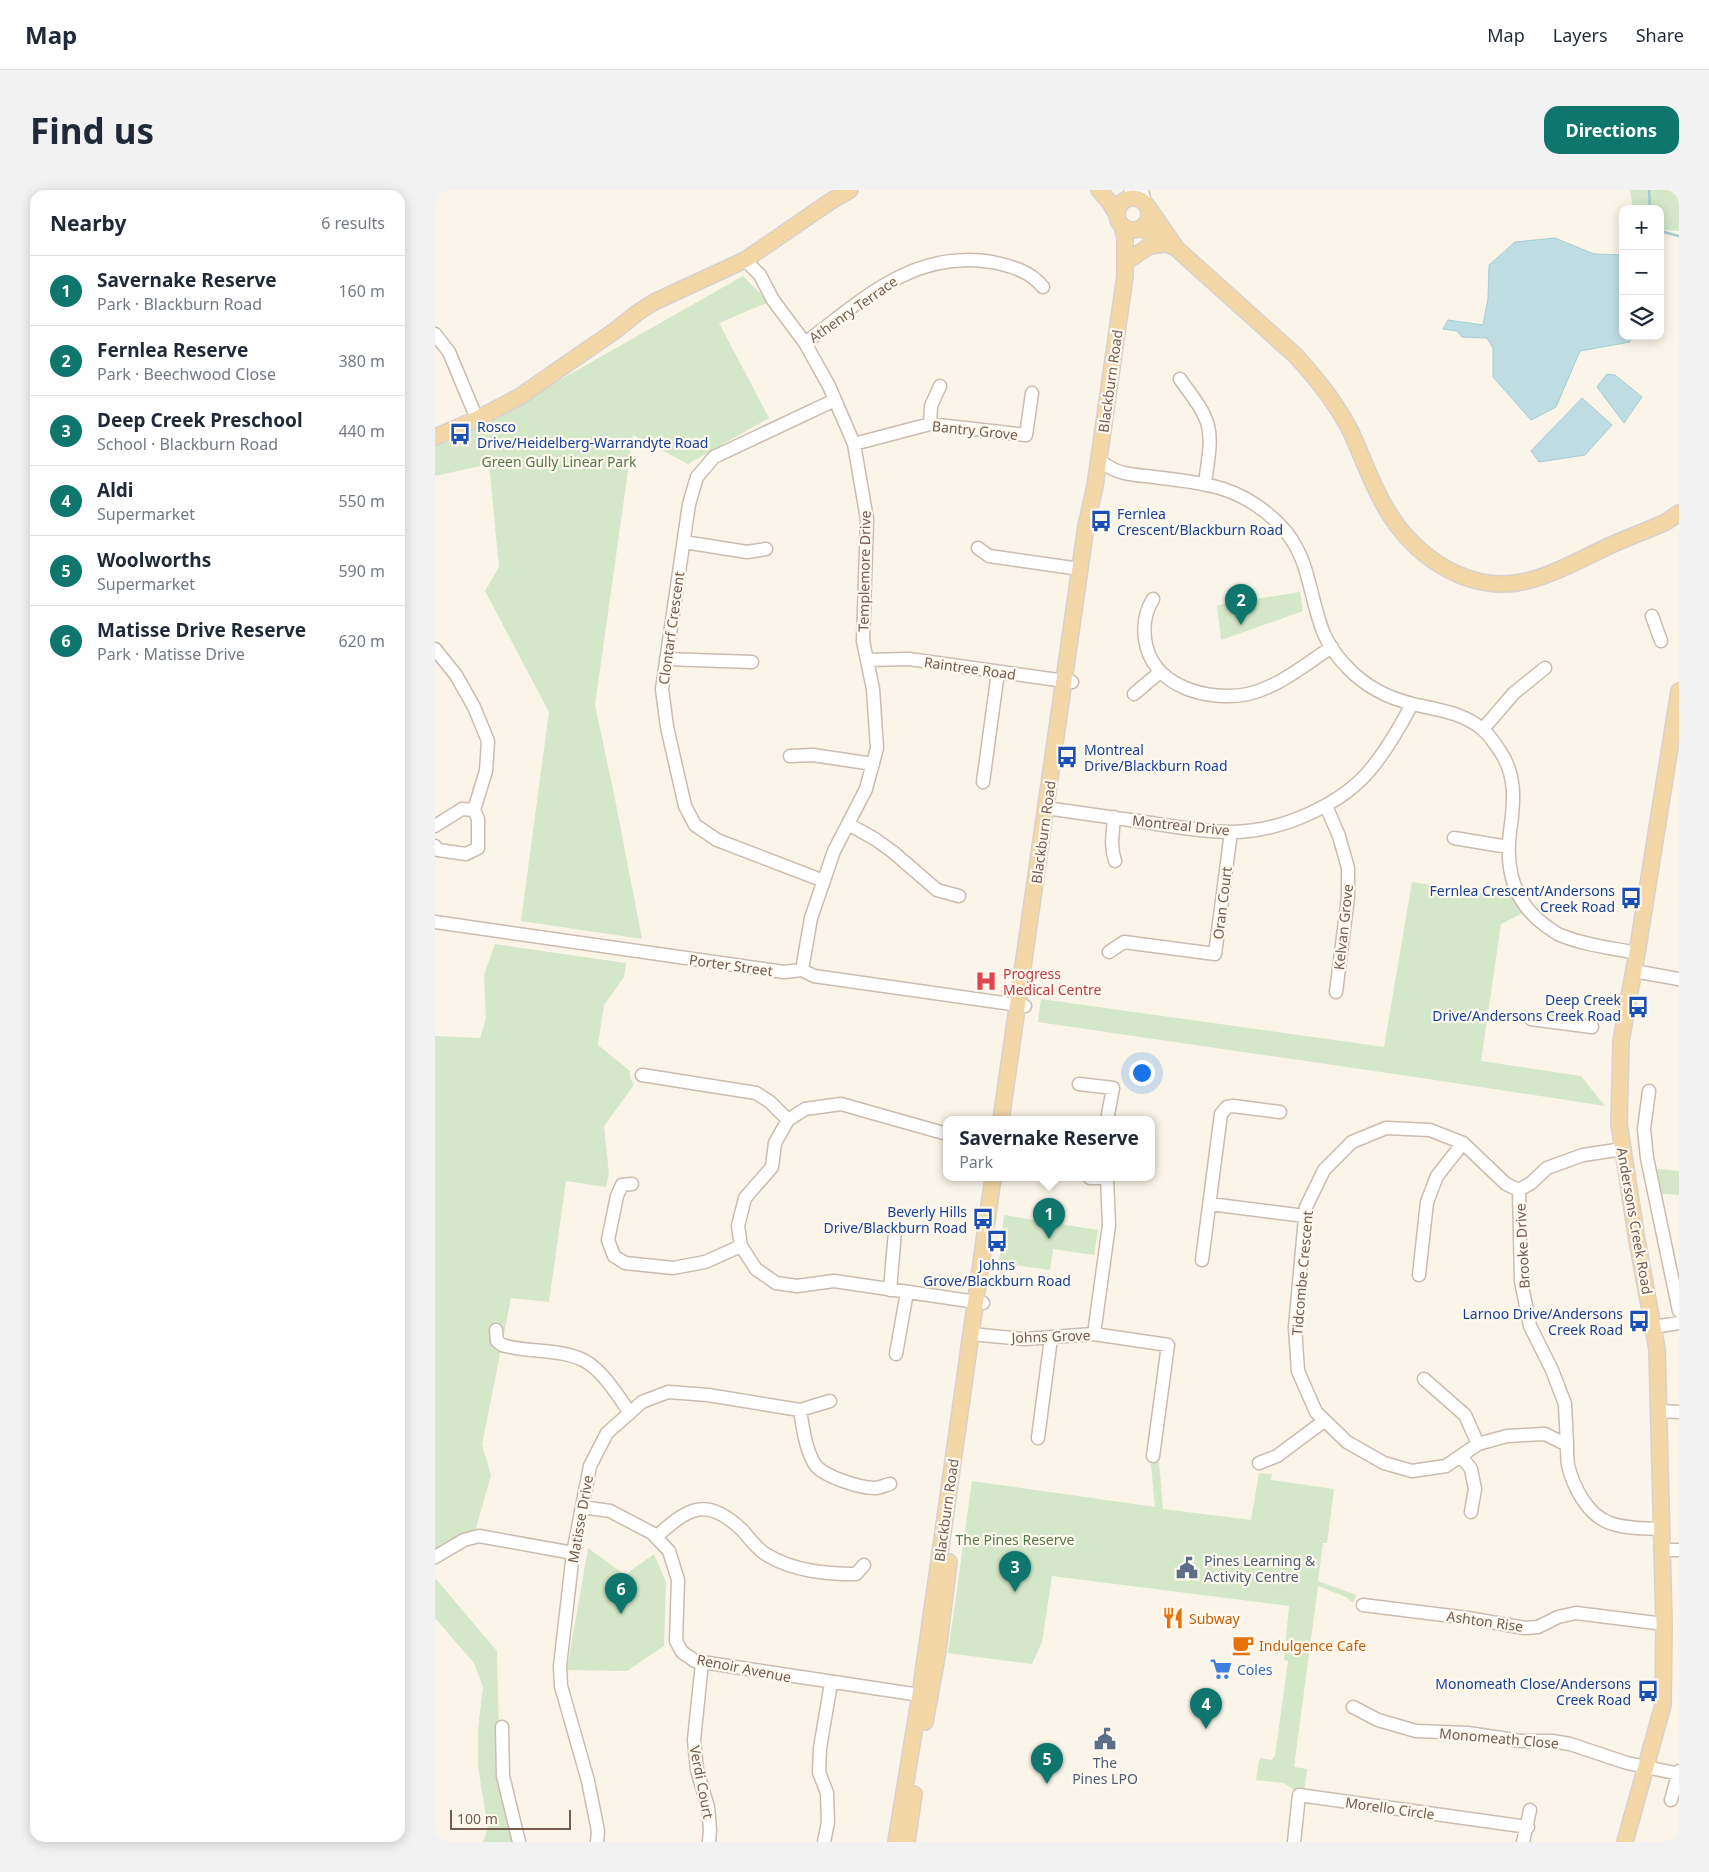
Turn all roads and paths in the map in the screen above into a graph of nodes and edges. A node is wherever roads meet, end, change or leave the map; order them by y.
1 (849, 190) edge
2 (1099, 190) edge
3 (1110, 190) edge
4 (1129, 196) edge
5 (1145, 200) edge
6 (1119, 221) junction
7 (1140, 229) junction
8 (1172, 247) junction
9 (1132, 258) junction
10 (748, 265) junction
11 (1125, 276) junction
12 (1043, 286) dead end
13 (435, 334) edge
14 (805, 343) junction
15 (1180, 379) dead end
16 (940, 386) dead end
17 (1033, 393) dead end
18 (835, 400) junction
19 (476, 416) junction
20 (930, 424) junction
21 (435, 429) edge
22 (435, 438) edge
23 (854, 444) junction
24 (1099, 455) junction
25 (1125, 474) junction
26 (1205, 484) junction
27 (1095, 486) junction
28 (1679, 502) edge
29 (1679, 513) edge
30 (1672, 523) edge
31 (683, 542) junction
32 (1609, 546) junction
33 (978, 548) dead end
34 (766, 549) dead end
35 (1080, 569) junction
36 (1153, 599) dead end
37 (1652, 616) dead end
38 (1661, 641) dead end
39 (1332, 647) junction
40 (435, 650) edge
41 (666, 659) junction
42 (868, 660) junction
43 (752, 662) dead end
44 (1545, 668) dead end
45 (998, 672) junction
46 (1160, 672) junction
47 (1068, 681) junction
48 (1679, 692) edge
49 (1134, 694) dead end
50 (1412, 704) junction
51 (1483, 729) junction
52 (789, 756) dead end
53 (873, 764) junction
54 (983, 782) dead end
55 (1325, 806) junction
56 (1050, 809) junction
57 (474, 810) junction
58 (1114, 818) junction
59 (848, 824) junction
60 (435, 826) edge
61 (1231, 832) junction
62 (1454, 838) dead end
63 (435, 846) edge
64 (1508, 847) junction
65 (1115, 861) dead end
66 (824, 881) junction
67 (959, 896) dead end
68 (435, 922) edge
69 (1109, 952) dead end
70 (1637, 953) junction
71 (802, 970) junction
72 (1634, 971) junction
73 (1679, 979) edge
74 (1336, 992) dead end
75 (1022, 1006) junction
76 (1531, 1019) dead end
77 (1592, 1027) dead end
78 (642, 1075) dead end
79 (1079, 1084) dead end
80 (1649, 1090) dead end
81 (1280, 1112) dead end
82 (1002, 1116) edge
83 (1009, 1116) edge
84 (1108, 1116) edge
85 (788, 1120) junction
86 (943, 1133) edge
87 (1463, 1143) junction
88 (1623, 1150) junction
89 (993, 1181) edge
90 (1000, 1181) edge
91 (1107, 1181) edge
92 (632, 1184) dead end
93 (1519, 1190) junction
94 (1210, 1204) junction
95 (1305, 1216) junction
96 (895, 1231) dead end
97 (741, 1246) junction
98 (1202, 1260) dead end
99 (1419, 1275) dead end
100 (890, 1290) junction
101 (907, 1292) junction
102 (979, 1302) junction
103 (1679, 1311) edge
104 (1679, 1323) edge
105 (1653, 1327) junction
106 (496, 1330) dead end
107 (1094, 1334) junction
108 (975, 1335) junction
109 (1051, 1338) junction
110 (896, 1354) dead end
111 (1424, 1379) dead end
112 (830, 1401) dead end
113 (800, 1410) junction
114 (1659, 1411) junction
115 (1679, 1412) edge
116 (630, 1413) junction
117 (1324, 1421) junction
118 (1038, 1438) dead end
119 (1478, 1444) junction
120 (1567, 1445) junction
121 (1153, 1456) dead end
122 (1461, 1456) junction
123 (1259, 1463) dead end
124 (890, 1484) dead end
125 (582, 1507) junction
126 (1471, 1512) dead end
127 (1660, 1528) junction
128 (656, 1537) junction
129 (1661, 1550) junction
130 (1679, 1550) edge
131 (573, 1553) junction
132 (435, 1557) edge
133 (864, 1565) dead end
134 (1363, 1605) dead end
135 (1664, 1624) junction
136 (702, 1663) junction
137 (831, 1683) junction
138 (920, 1695) junction
139 (1353, 1706) dead end
140 (502, 1727) dead end
141 (1646, 1768) junction
142 (1679, 1773) edge
143 (1671, 1800) dead end
144 (1530, 1810) dead end
145 (1634, 1812) junction
146 (1524, 1837) edge
147 (519, 1842) edge
148 (597, 1842) edge
149 (709, 1842) edge
150 (824, 1842) edge
151 (896, 1842) edge
152 (907, 1842) edge
153 (1294, 1842) edge
154 (1620, 1842) edge
155 (1625, 1842) edge

1 - 10 main road
2 - 6 main road
3 - 4 main road
4 - 5 main road
4 - 6 main road
5 - 7 main road
5 - 8 main road
6 - 7 main road
6 - 11 main road, Blackburn Road
7 - 8 main road
7 - 9 main road, Blackburn Road
8 - 9 main road
8 - 32 main road
9 - 11 main road, Blackburn Road
10 - 14 street, Templemore Drive
10 - 19 main road
11 - 24 main road, Blackburn Road
12 - 14 street, Athenry Terrace
13 - 19 street
14 - 18 street, Templemore Drive
15 - 26 street
16 - 20 street
17 - 20 street, Bantry Grove
18 - 23 street, Templemore Drive
18 - 31 street, Clontarf Crescent
19 - 21 main road
19 - 22 main road
20 - 23 street, Bantry Grove
23 - 42 street, Templemore Drive
24 - 25 street
24 - 27 main road, Blackburn Road
25 - 26 street
25 - 27 street
26 - 39 street
27 - 35 main road, Blackburn Road
27 - 47 main road, Blackburn Road
28 - 32 main road
29 - 30 main road
30 - 32 main road
31 - 34 street
31 - 41 street, Clontarf Crescent
33 - 35 street
35 - 47 main road, Blackburn Road
36 - 46 street
37 - 38 street
39 - 46 street
39 - 50 street
40 - 57 street
41 - 43 street
41 - 66 street, Clontarf Crescent
42 - 45 street, Raintree Road
42 - 53 street, Templemore Drive
44 - 51 street
45 - 47 street, Raintree Road
45 - 54 street
46 - 49 street
47 - 56 main road, Blackburn Road
48 - 70 main road, Andersons Creek Road
50 - 51 street
50 - 55 street, Montreal Drive
51 - 64 street
52 - 53 street
53 - 59 street, Templemore Drive
55 - 61 street, Montreal Drive
55 - 74 street, Kelvan Grove
56 - 58 street, Montreal Drive
56 - 75 main road, Blackburn Road
57 - 60 street
57 - 63 street
58 - 61 street, Montreal Drive
58 - 65 street
59 - 66 street, Templemore Drive
59 - 67 street
61 - 69 street, Oran Court
62 - 64 street
64 - 70 street
66 - 71 street, Templemore Drive
68 - 71 street, Porter Street
70 - 72 main road, Andersons Creek Road
71 - 75 street, Porter Street
72 - 73 street
72 - 88 main road, Andersons Creek Road
75 - 82 main road, Blackburn Road
75 - 83 main road, Blackburn Road
76 - 77 street
78 - 85 street
79 - 84 street
80 - 103 street
81 - 94 street
85 - 86 street
85 - 97 street
87 - 93 street, Tidcombe Crescent
87 - 95 street, Tidcombe Crescent
87 - 99 street
88 - 93 street
88 - 105 main road, Andersons Creek Road
89 - 102 main road, Blackburn Road
90 - 102 main road, Blackburn Road
91 - 107 street
92 - 97 street
93 - 120 street, Brooke Drive
94 - 95 street
94 - 98 street
95 - 117 street, Tidcombe Crescent
96 - 100 street
97 - 100 street
100 - 101 street
101 - 102 street
101 - 110 street
102 - 108 main road, Blackburn Road
104 - 105 street
105 - 114 main road, Andersons Creek Road
106 - 116 street
107 - 109 street, Johns Grove
107 - 121 street, Johns Grove
108 - 109 street, Johns Grove
108 - 138 main road, Blackburn Road
108 - 152 main road, Blackburn Road
109 - 118 street
111 - 119 street
112 - 113 street, Matisse Drive
113 - 116 street, Matisse Drive
113 - 124 street
114 - 115 street
114 - 127 main road, Andersons Creek Road
116 - 125 street, Matisse Drive
117 - 122 street, Tidcombe Crescent
117 - 123 street
119 - 120 street, Tidcombe Crescent
119 - 122 street, Tidcombe Crescent
120 - 127 street
122 - 126 street
125 - 128 street, Renoir Avenue
125 - 131 street, Matisse Drive
127 - 129 main road, Andersons Creek Road
128 - 133 street
128 - 136 street, Renoir Avenue
129 - 130 street
129 - 135 main road, Andersons Creek Road
131 - 132 street
131 - 148 street, Matisse Drive
134 - 135 street, Ashton Rise
135 - 141 main road, Andersons Creek Road
136 - 137 street, Renoir Avenue
136 - 149 street, Verdi Court
137 - 138 street, Renoir Avenue
137 - 150 street
138 - 151 main road, Blackburn Road
139 - 141 street, Monomeath Close
140 - 147 street
141 - 142 street, Monomeath Close
141 - 145 main road, Andersons Creek Road
142 - 143 street
144 - 146 street
145 - 154 main road, Andersons Creek Road
145 - 155 main road, Andersons Creek Road
146 - 153 street, Morello Circle

